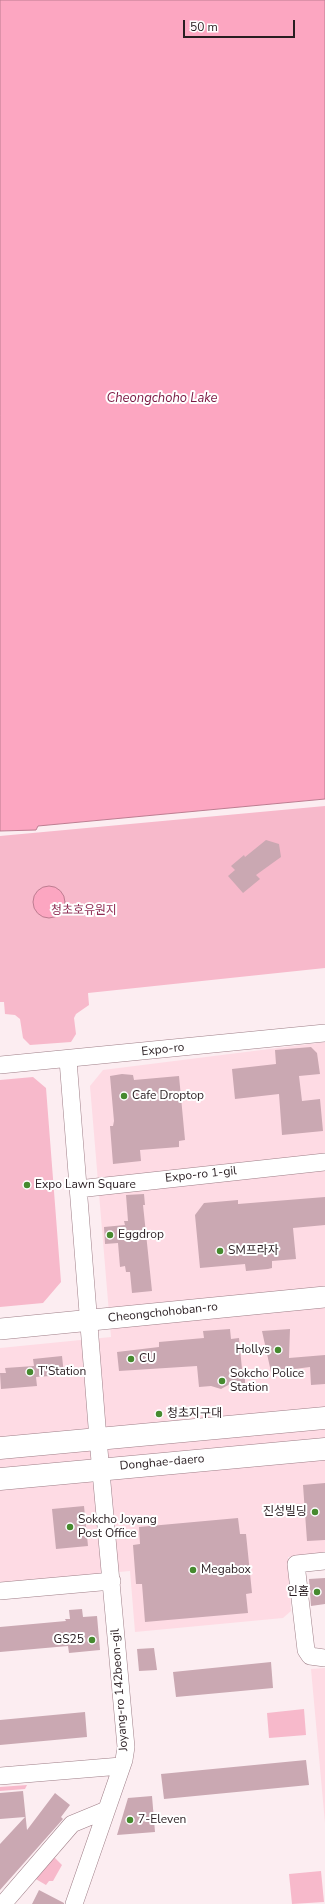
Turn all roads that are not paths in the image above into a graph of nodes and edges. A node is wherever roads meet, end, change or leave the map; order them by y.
1 (325, 1033) edge
2 (68, 1060) junction
3 (0, 1065) edge
4 (325, 1162) edge
5 (78, 1189) junction
6 (325, 1297) edge
7 (88, 1321) junction
8 (0, 1329) edge
9 (325, 1418) edge
10 (98, 1439) junction
11 (0, 1448) edge
12 (325, 1449) edge
13 (101, 1469) junction
14 (0, 1479) edge
15 (325, 1561) edge
16 (112, 1581) junction
17 (0, 1591) edge
18 (318, 1657) edge
19 (121, 1766) junction
20 (0, 1776) edge
21 (106, 1810) junction
22 (3, 1904) edge
23 (74, 1904) edge

1 - 2 street, Expo-ro
2 - 3 street, Expo-ro
2 - 5 street, Joyang-ro 142beon-gil
4 - 5 street, Expo-ro 1-gil
5 - 7 street, Joyang-ro 142beon-gil
6 - 7 street, Cheongchohoban-ro
7 - 8 street, Cheongchohoban-ro
7 - 10 street, Joyang-ro 142beon-gil
9 - 10 main road
10 - 11 main road
10 - 13 street, Joyang-ro 142beon-gil
12 - 13 main road, Donghae-daero
13 - 14 main road, Donghae-daero
13 - 16 street, Joyang-ro 142beon-gil
15 - 18 street
16 - 17 street
16 - 19 street, Joyang-ro 142beon-gil
19 - 20 street
19 - 21 street, Joyang-ro 142beon-gil
21 - 22 street
21 - 23 street, Joyang-ro 142beon-gil

